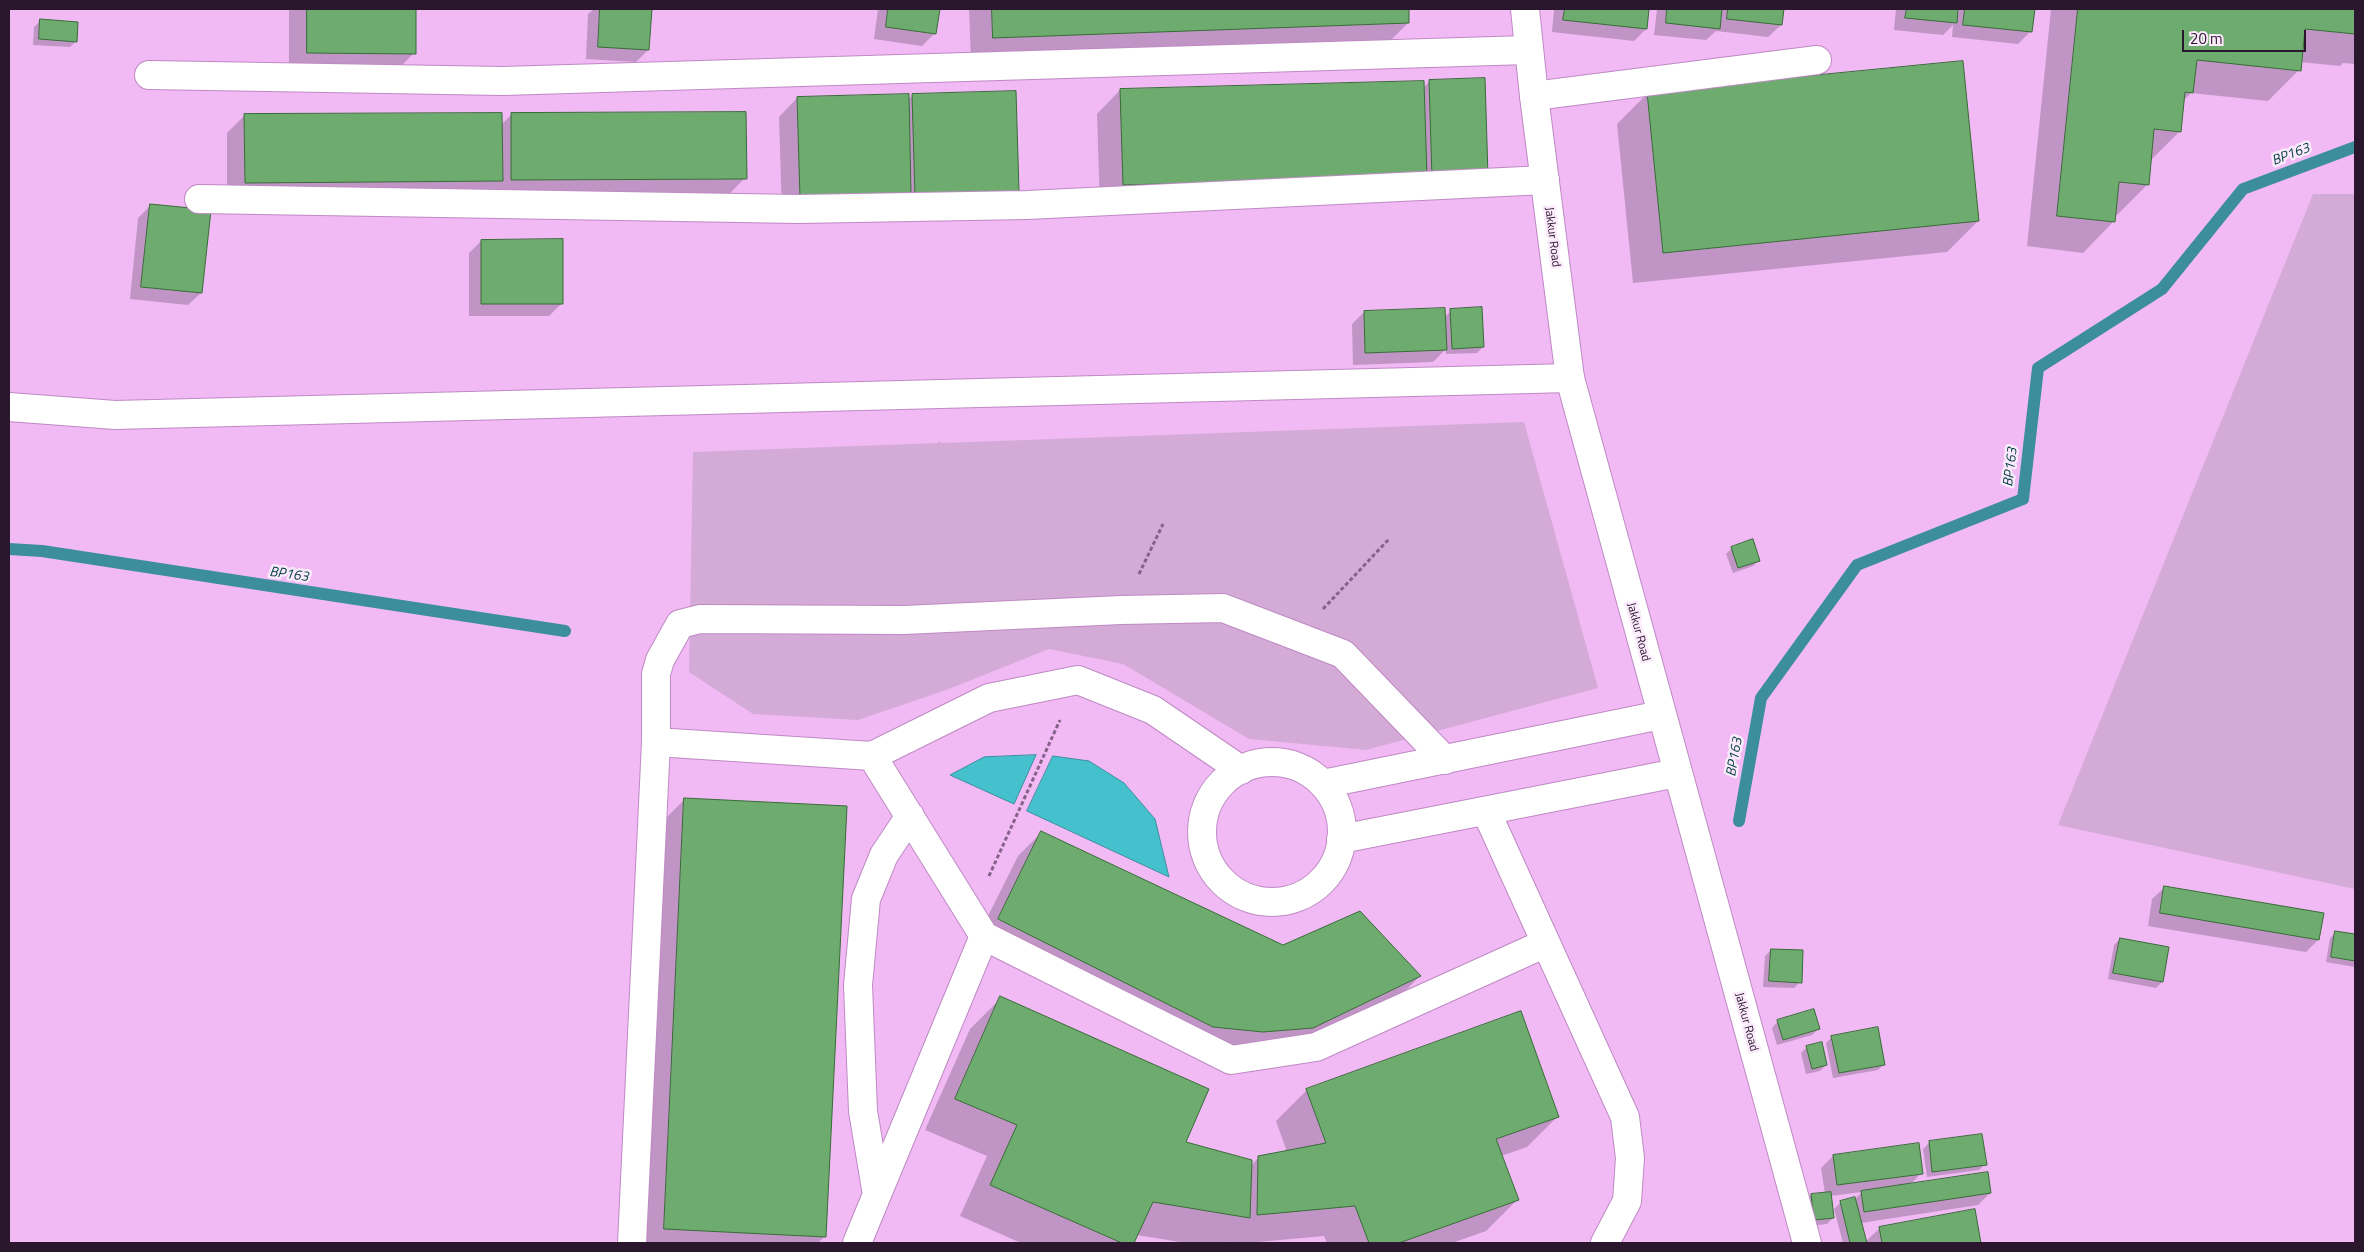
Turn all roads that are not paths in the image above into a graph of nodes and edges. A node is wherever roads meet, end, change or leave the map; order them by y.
1 (1525, 9) edge
2 (1528, 50) junction
3 (1817, 60) dead end
4 (149, 75) dead end
5 (1534, 96) junction
6 (1545, 180) junction
7 (199, 199) dead end
8 (1570, 378) junction
9 (9, 407) edge
10 (1661, 715) junction
11 (656, 742) junction
12 (872, 756) junction
13 (1445, 760) junction
14 (1241, 770) junction
15 (1678, 773) junction
16 (1323, 784) junction
17 (1486, 811) junction
18 (910, 816) junction
19 (1341, 839) junction
20 (978, 926) junction
21 (1546, 944) junction
22 (878, 1195) junction
23 (632, 1243) edge
24 (857, 1243) edge
25 (1605, 1243) edge
26 (1807, 1243) edge

1 - 2 street, Jakkur Road
2 - 4 street
2 - 5 street, Jakkur Road
3 - 5 street
5 - 6 street, Jakkur Road
6 - 7 street
6 - 8 street, Jakkur Road
8 - 9 street
8 - 10 street, Jakkur Road
10 - 13 street
10 - 15 street, Jakkur Road
11 - 12 street
11 - 13 street
11 - 23 street
12 - 14 street
12 - 18 street
13 - 16 street
14 - 16 street
14 - 19 street
15 - 17 street
15 - 26 street, Jakkur Road
16 - 19 street
17 - 19 street
17 - 21 street
18 - 20 street
18 - 22 street
20 - 21 street
20 - 22 street
21 - 25 street
22 - 24 street

